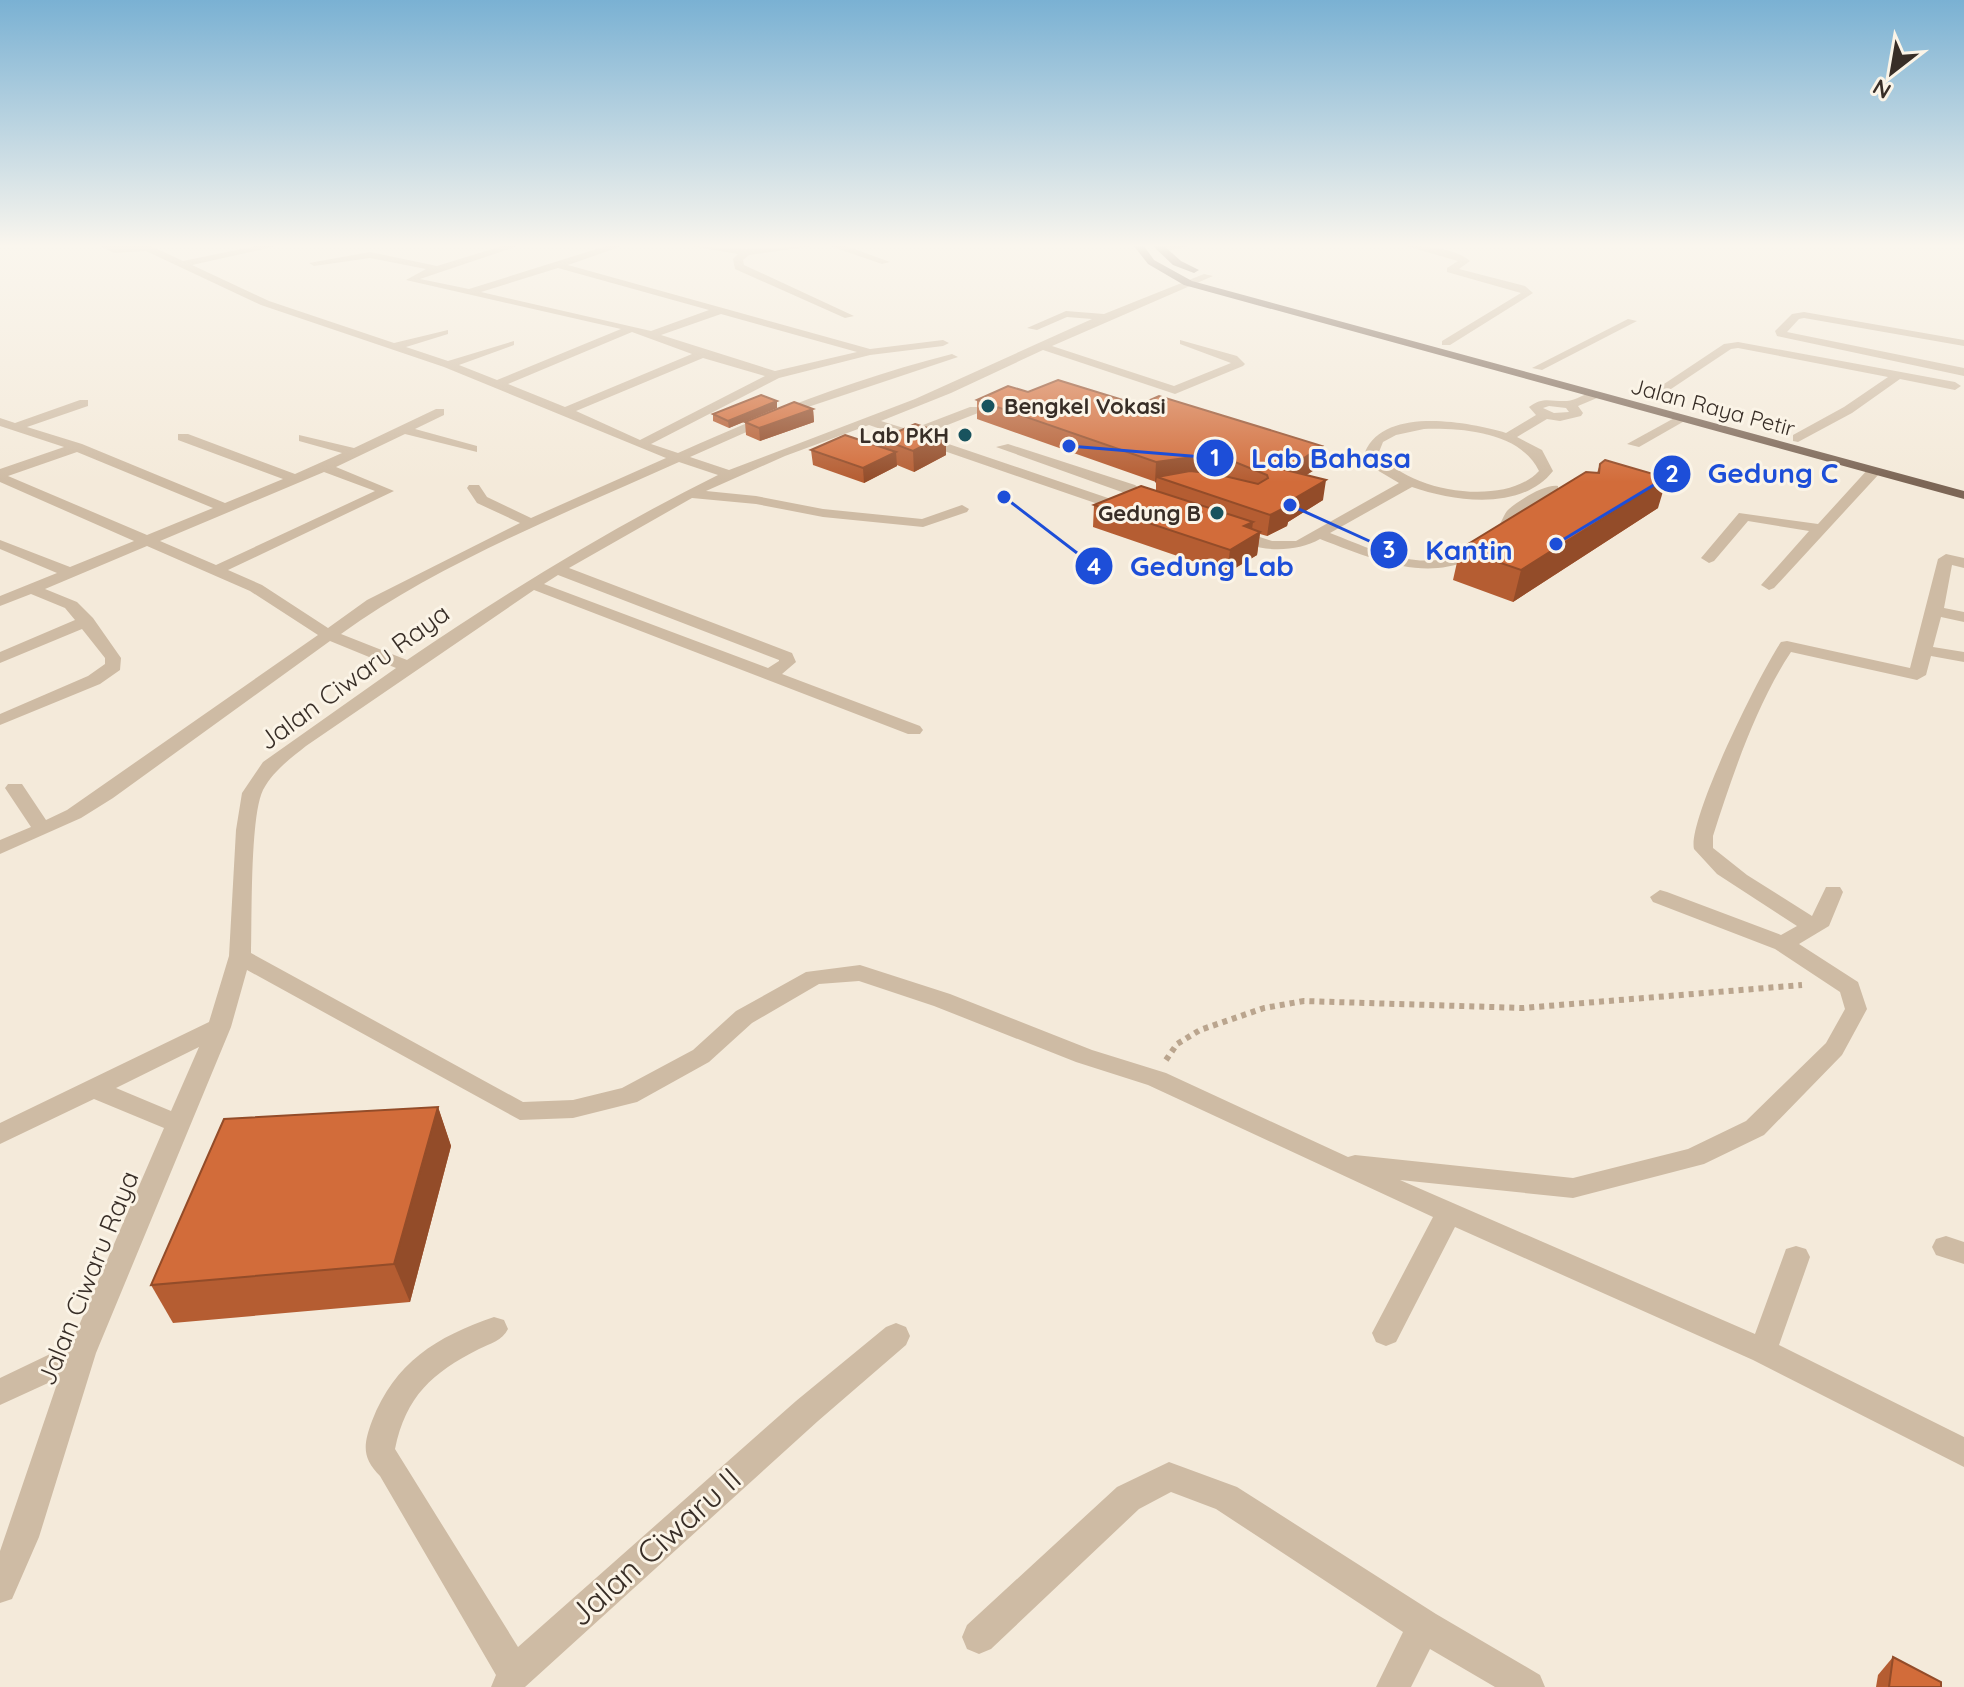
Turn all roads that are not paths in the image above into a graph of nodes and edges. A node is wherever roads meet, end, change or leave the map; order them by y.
1 (328, 325) edge
2 (619, 325) edge
3 (679, 325) edge
4 (769, 325) edge
5 (1078, 325) edge
6 (1339, 325) edge
7 (1381, 325) edge
8 (1476, 325) edge
9 (1625, 325) edge
10 (1787, 325) edge
11 (1860, 325) edge
12 (632, 328) junction
13 (444, 332) dead end
14 (653, 334) junction
15 (1036, 337) junction
16 (1184, 342) dead end
17 (510, 343) dead end
18 (943, 343) dead end
19 (1446, 343) junction
20 (1964, 343) edge
21 (393, 347) junction
22 (870, 352) junction
23 (702, 354) junction
24 (952, 357) dead end
25 (448, 365) junction
26 (1538, 368) junction
27 (1960, 371) edge
28 (775, 375) junction
29 (1896, 377) junction
30 (496, 385) junction
31 (1959, 387) edge
32 (1593, 395) junction
33 (1649, 398) junction
34 (84, 403) dead end
35 (974, 410) edge
36 (565, 411) junction
37 (440, 412) dead end
38 (1682, 419) junction
39 (870, 421) junction
40 (7, 424) edge
41 (404, 430) junction
42 (910, 435) junction
43 (183, 437) dead end
44 (1508, 437) junction
45 (304, 438) dead end
46 (1798, 438) junction
47 (1634, 444) dead end
48 (640, 445) junction
49 (77, 447) junction
50 (1003, 447) dead end
51 (472, 449) dead end
52 (355, 453) junction
53 (674, 458) junction
54 (324, 467) junction
55 (1874, 471) junction
56 (729, 474) junction
57 (0, 476) edge
58 (295, 479) junction
59 (1964, 482) edge
60 (1409, 483) junction
61 (1535, 484) junction
62 (474, 488) dead end
63 (1156, 488) edge
64 (689, 494) junction
65 (1964, 495) edge
66 (1144, 500) junction
67 (224, 508) junction
68 (962, 509) dead end
69 (531, 523) junction
70 (1227, 530) edge
71 (1818, 530) junction
72 (1319, 534) junction
73 (146, 539) junction
74 (0, 544) edge
75 (1709, 558) dead end
76 (1964, 563) edge
77 (557, 569) junction
78 (215, 571) junction
79 (68, 572) junction
80 (531, 584) junction
81 (597, 584) junction
82 (1769, 585) dead end
83 (31, 589) junction
84 (571, 598) junction
85 (0, 601) edge
86 (1933, 611) junction
87 (1964, 617) edge
88 (87, 621) junction
89 (327, 634) junction
90 (1924, 650) junction
91 (1964, 657) edge
92 (0, 658) edge
93 (408, 667) junction
94 (771, 674) junction
95 (0, 720) edge
96 (914, 730) dead end
97 (15, 788) dead end
98 (42, 829) junction
99 (0, 848) edge
100 (1833, 892) dead end
101 (1660, 897) dead end
102 (1815, 927) junction
103 (1783, 944) junction
104 (240, 956) junction
105 (219, 1027) junction
106 (94, 1088) junction
107 (179, 1122) junction
108 (0, 1134) edge
109 (1336, 1163) junction
110 (1449, 1212) junction
111 (1796, 1257) dead end
112 (494, 1329) dead end
113 (1386, 1333) dead end
114 (896, 1336) dead end
115 (1763, 1351) junction
116 (82, 1353) junction
117 (0, 1392) edge
118 (1964, 1453) edge
119 (11, 1543) edge
120 (0, 1587) edge
121 (1424, 1626) junction
122 (979, 1637) dead end
123 (511, 1680) edge
124 (1393, 1687) edge
125 (1528, 1687) edge

1 - 21 street
2 - 12 street
3 - 14 street
4 - 22 street
5 - 15 street, Jalan Ciwaru Raya
6 - 32 main road, Jalan Raya Petir
7 - 19 main road, Jalan Raya Petir
8 - 19 street
9 - 26 street
10 - 27 street
11 - 20 street
12 - 14 street
12 - 30 street
13 - 21 street
14 - 23 street
15 - 16 street
15 - 39 street, Jalan Ciwaru Raya
17 - 25 street
18 - 22 street
19 - 26 main road, Jalan Raya Petir
21 - 25 street
22 - 28 street
23 - 28 street
23 - 36 street
24 - 53 street
25 - 30 street
26 - 33 main road, Jalan Raya Petir
27 - 31 street
28 - 48 street
29 - 31 street
29 - 33 street
29 - 46 street
30 - 36 street
32 - 38 main road, Jalan Raya Petir
32 - 44 street
33 - 46 main road, Jalan Raya Petir
34 - 40 street
35 - 42 street
36 - 48 street
37 - 41 street
38 - 47 street
38 - 55 main road, Jalan Raya Petir
39 - 42 street
39 - 56 street, Jalan Ciwaru Raya
40 - 49 street
41 - 51 street
41 - 52 street
42 - 66 street
43 - 58 street
44 - 60 street
44 - 61 street
45 - 52 street
46 - 59 main road, Jalan Raya Petir
48 - 53 street
49 - 57 street
49 - 67 street
50 - 66 street
52 - 54 street
53 - 56 street
53 - 69 street
54 - 58 street
54 - 78 street
55 - 65 main road, Jalan Raya Petir
55 - 71 street
56 - 64 street, Jalan Ciwaru Raya
57 - 73 street
58 - 67 street
60 - 61 street
60 - 72 street
61 - 72 street
62 - 69 street
63 - 66 street
64 - 68 street
64 - 77 street, Jalan Ciwaru Raya
67 - 73 street
69 - 89 street
70 - 72 street
71 - 75 street
71 - 82 street
73 - 78 street
73 - 79 street
74 - 79 street
76 - 86 street
77 - 80 street, Jalan Ciwaru Raya
77 - 81 street
78 - 89 street
79 - 83 street
80 - 84 street
80 - 93 street, Jalan Ciwaru Raya
81 - 84 street
81 - 94 street
83 - 85 street
83 - 88 street
84 - 94 street
86 - 87 street
86 - 90 street
88 - 92 street
88 - 95 street
89 - 93 street
89 - 98 street
90 - 91 street
90 - 102 street
93 - 104 street, Jalan Ciwaru Raya
94 - 96 street
97 - 98 street
98 - 99 street
100 - 102 street
101 - 103 street
102 - 103 street
103 - 109 street
104 - 105 street, Jalan Ciwaru Raya
104 - 109 street
105 - 106 street
105 - 107 street, Jalan Ciwaru Raya
106 - 107 street
106 - 108 street
107 - 116 street, Jalan Ciwaru Raya
109 - 110 street
110 - 113 street
110 - 115 street
111 - 115 street
112 - 123 street
114 - 123 street, Jalan Ciwaru II
115 - 118 street
116 - 117 street
116 - 119 street, Jalan Ciwaru Raya
119 - 120 street, Jalan Ciwaru Raya
121 - 122 street
121 - 124 street
121 - 125 street

